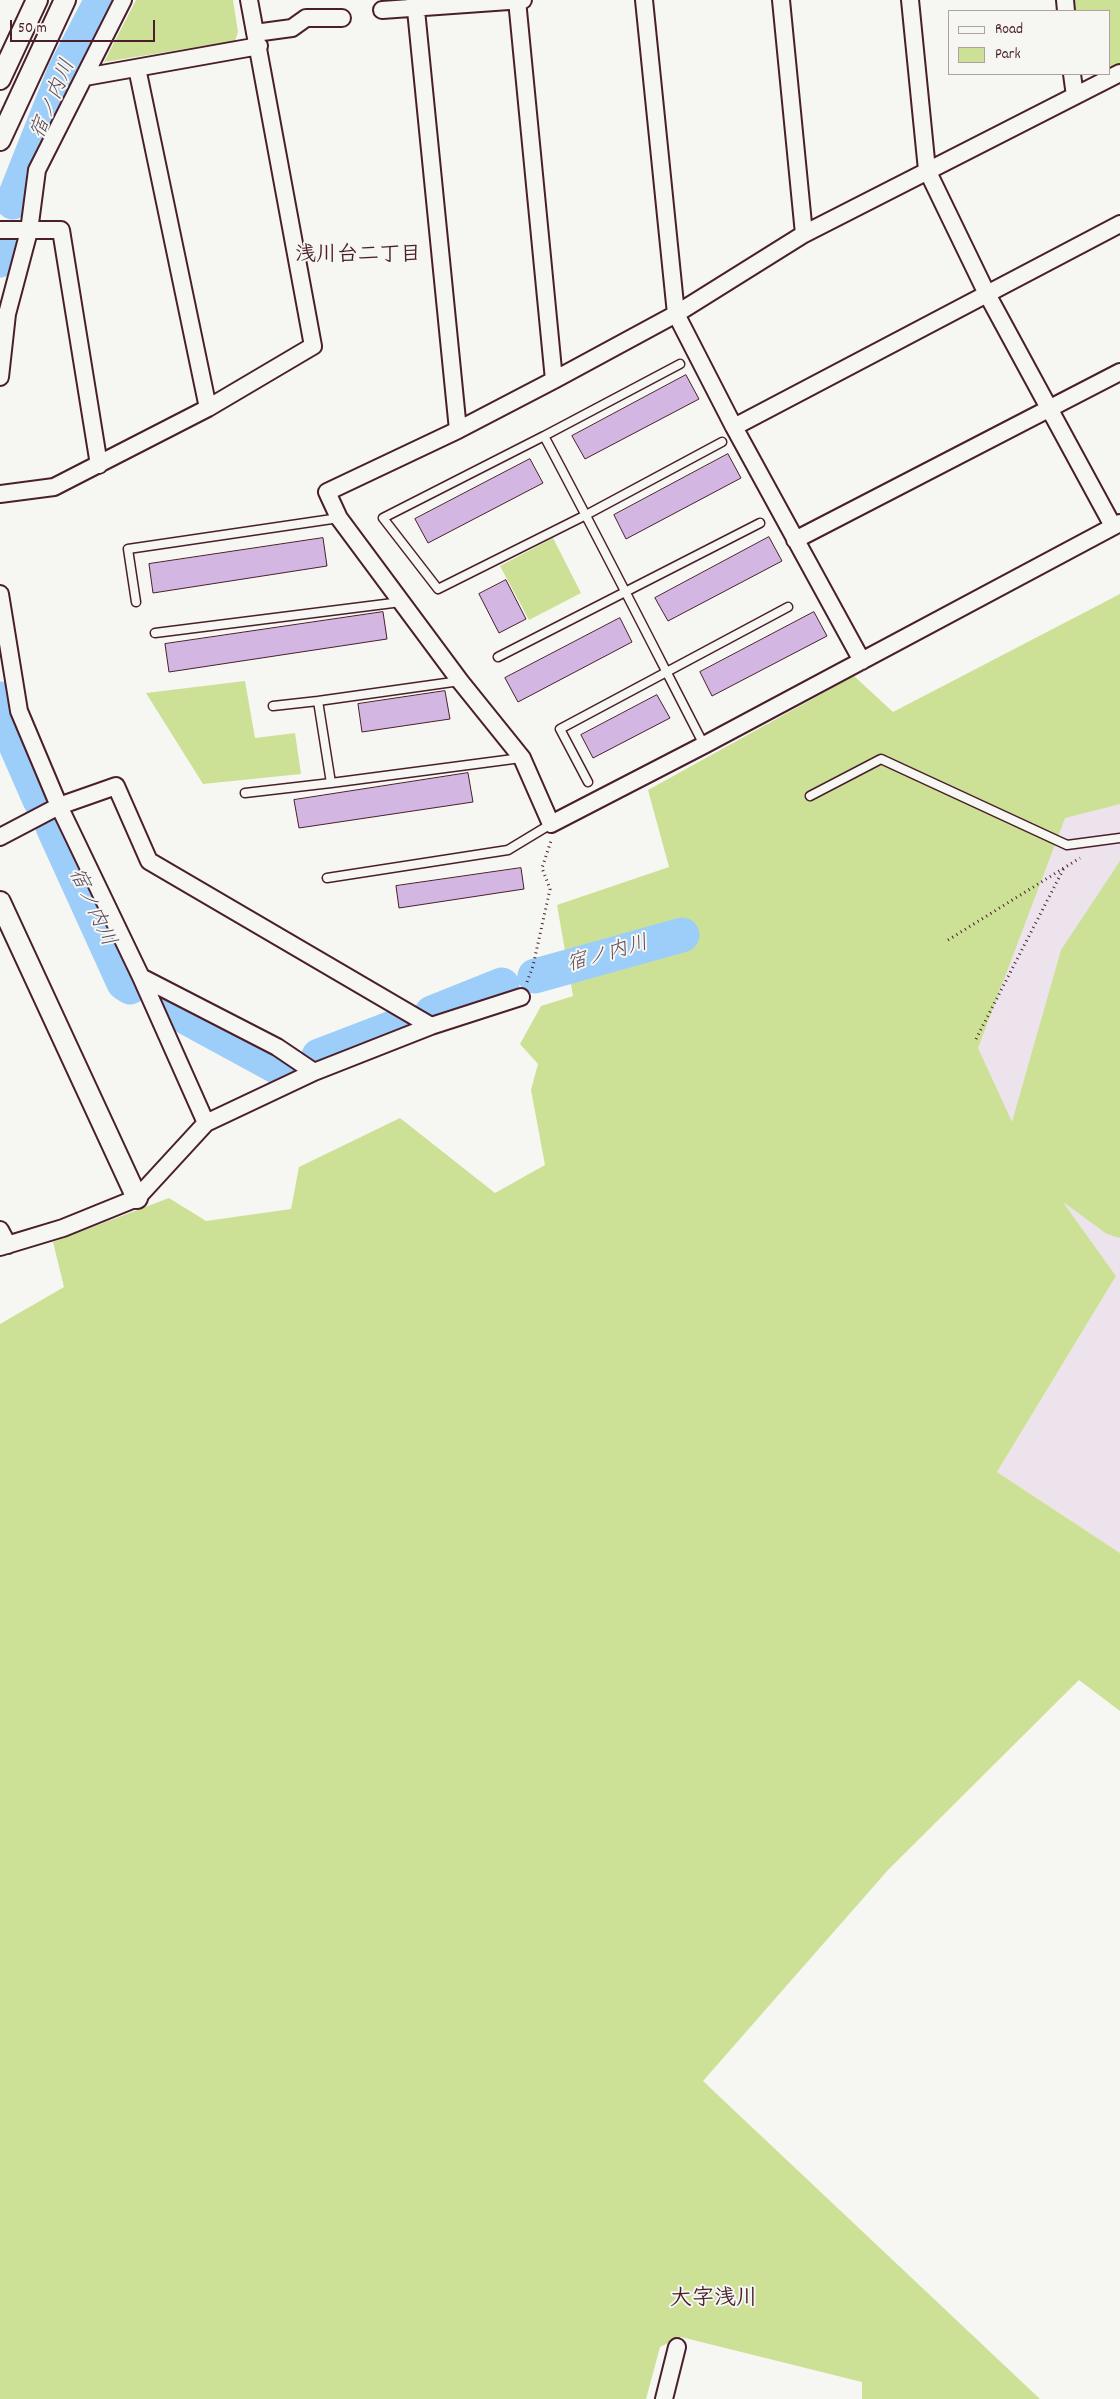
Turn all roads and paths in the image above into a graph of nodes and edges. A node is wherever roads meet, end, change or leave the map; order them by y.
1 (37, 0) edge
2 (65, 0) edge
3 (122, 0) edge
4 (249, 0) edge
5 (517, 0) edge
6 (523, 0) edge
7 (644, 0) edge
8 (781, 0) edge
9 (910, 0) edge
10 (415, 4) edge
11 (382, 10) dead end
12 (342, 18) dead end
13 (257, 39) junction
14 (137, 68) junction
15 (1120, 72) edge
16 (1072, 75) edge
17 (85, 76) junction
18 (0, 79) edge
19 (1075, 96) junction
20 (0, 140) edge
21 (927, 170) junction
22 (1120, 224) edge
23 (0, 230) edge
24 (28, 231) junction
25 (804, 234) junction
26 (987, 294) junction
27 (676, 314) junction
28 (680, 364) dead end
29 (1120, 372) edge
30 (0, 377) edge
31 (554, 380) junction
32 (208, 408) junction
33 (1049, 410) junction
34 (734, 427) junction
35 (458, 430) junction
36 (544, 436) junction
37 (722, 442) dead end
38 (99, 465) junction
39 (0, 494) edge
40 (586, 515) junction
41 (339, 518) junction
42 (760, 523) dead end
43 (1117, 525) edge
44 (795, 540) junction
45 (626, 593) junction
46 (0, 594) edge
47 (136, 602) dead end
48 (403, 602) junction
49 (788, 607) dead end
50 (155, 633) dead end
51 (498, 657) dead end
52 (862, 662) junction
53 (666, 672) junction
54 (460, 681) junction
55 (318, 701) junction
56 (273, 706) dead end
57 (704, 745) junction
58 (522, 758) junction
59 (588, 782) dead end
60 (331, 783) junction
61 (246, 793) dead end
62 (810, 796) dead end
63 (59, 806) junction
64 (552, 824) junction
65 (0, 837) edge
66 (1120, 838) edge
67 (1105, 841) junction
68 (1064, 868) junction
69 (327, 878) dead end
70 (0, 902) edge
71 (948, 940) dead end
72 (534, 966) dead end
73 (141, 977) junction
74 (521, 997) dead end
75 (431, 1026) junction
76 (976, 1039) dead end
77 (314, 1072) junction
78 (206, 1123) junction
79 (137, 1198) junction
80 (0, 1230) edge
81 (4, 1246) edge
82 (677, 2347) dead end
83 (664, 2399) edge

1 - 18 street
2 - 20 street
3 - 17 street
4 - 13 street
5 - 6 street
5 - 10 street
5 - 31 street
7 - 27 street
8 - 25 street
9 - 21 street
10 - 11 street
10 - 35 street
12 - 13 street
13 - 14 street
13 - 32 street
14 - 17 street
14 - 32 street
15 - 19 street
16 - 19 street
17 - 24 street
19 - 21 street
21 - 25 street
21 - 26 street
22 - 26 street
23 - 24 street
24 - 30 street
24 - 38 street
25 - 27 street
26 - 33 street
26 - 34 street
27 - 31 street
27 - 34 street
28 - 36 lane
29 - 33 street
31 - 35 street
32 - 38 street
33 - 43 street
33 - 44 street
34 - 44 street
35 - 41 street
36 - 40 lane
36 - 40 lane
37 - 40 lane
38 - 39 street
40 - 45 lane
41 - 47 lane
41 - 48 street
42 - 45 lane
43 - 52 street
44 - 52 street
45 - 51 lane
45 - 53 lane
46 - 63 street
48 - 50 lane
48 - 54 street
49 - 53 lane
52 - 57 street
53 - 57 lane
53 - 59 lane
54 - 55 lane
54 - 58 street
55 - 56 lane
55 - 60 lane
57 - 64 street
58 - 60 lane
58 - 64 street
60 - 61 lane
62 - 67 lane
63 - 65 street
63 - 73 street
63 - 75 street
64 - 69 lane
64 - 72 path
66 - 67 lane
67 - 68 path
68 - 71 path
68 - 76 path
70 - 79 street
73 - 77 street
73 - 78 street
74 - 75 street
75 - 77 street
77 - 78 street
78 - 79 street
79 - 81 street
80 - 81 street
82 - 83 street

